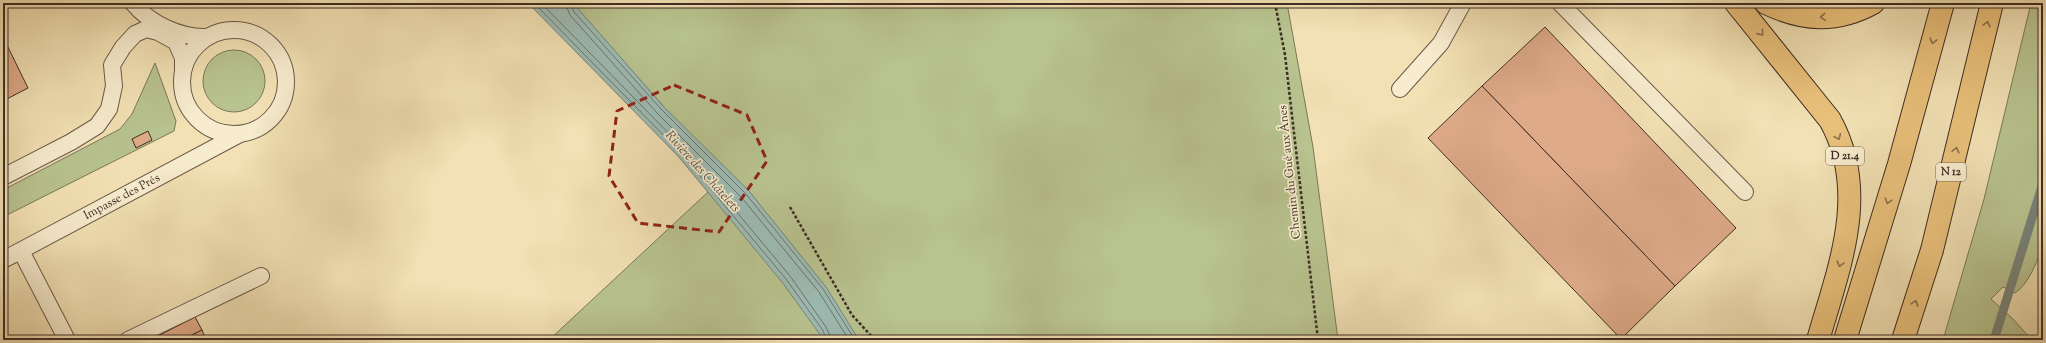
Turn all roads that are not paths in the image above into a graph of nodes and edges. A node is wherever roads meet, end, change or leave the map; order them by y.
1 (133, 3) edge
2 (1463, 3) edge
3 (1560, 3) edge
4 (1736, 3) edge
5 (1766, 3) edge
6 (1873, 3) edge
7 (1943, 3) edge
8 (1992, 3) edge
9 (207, 37) junction
10 (183, 75) junction
11 (1400, 89) dead end
12 (242, 134) junction
13 (3, 177) edge
14 (1745, 192) dead end
15 (21, 251) junction
16 (3, 260) edge
17 (261, 276) dead end
18 (68, 340) edge
19 (128, 340) edge
20 (1818, 340) edge
21 (1845, 340) edge
22 (1903, 340) edge

1 - 9 lane
2 - 11 lane
3 - 14 lane
4 -> 20 main road, D 21.4
6 -> 5 main road
7 -> 21 main road
22 -> 8 main road, N 12
9 - 10 lane, Impasse des Prés
9 - 12 lane, Impasse des Prés
10 - 12 lane, Impasse des Prés
10 - 13 lane
12 - 15 lane, Impasse des Prés
15 - 16 lane, Impasse des Prés
15 - 18 lane
17 - 19 lane

